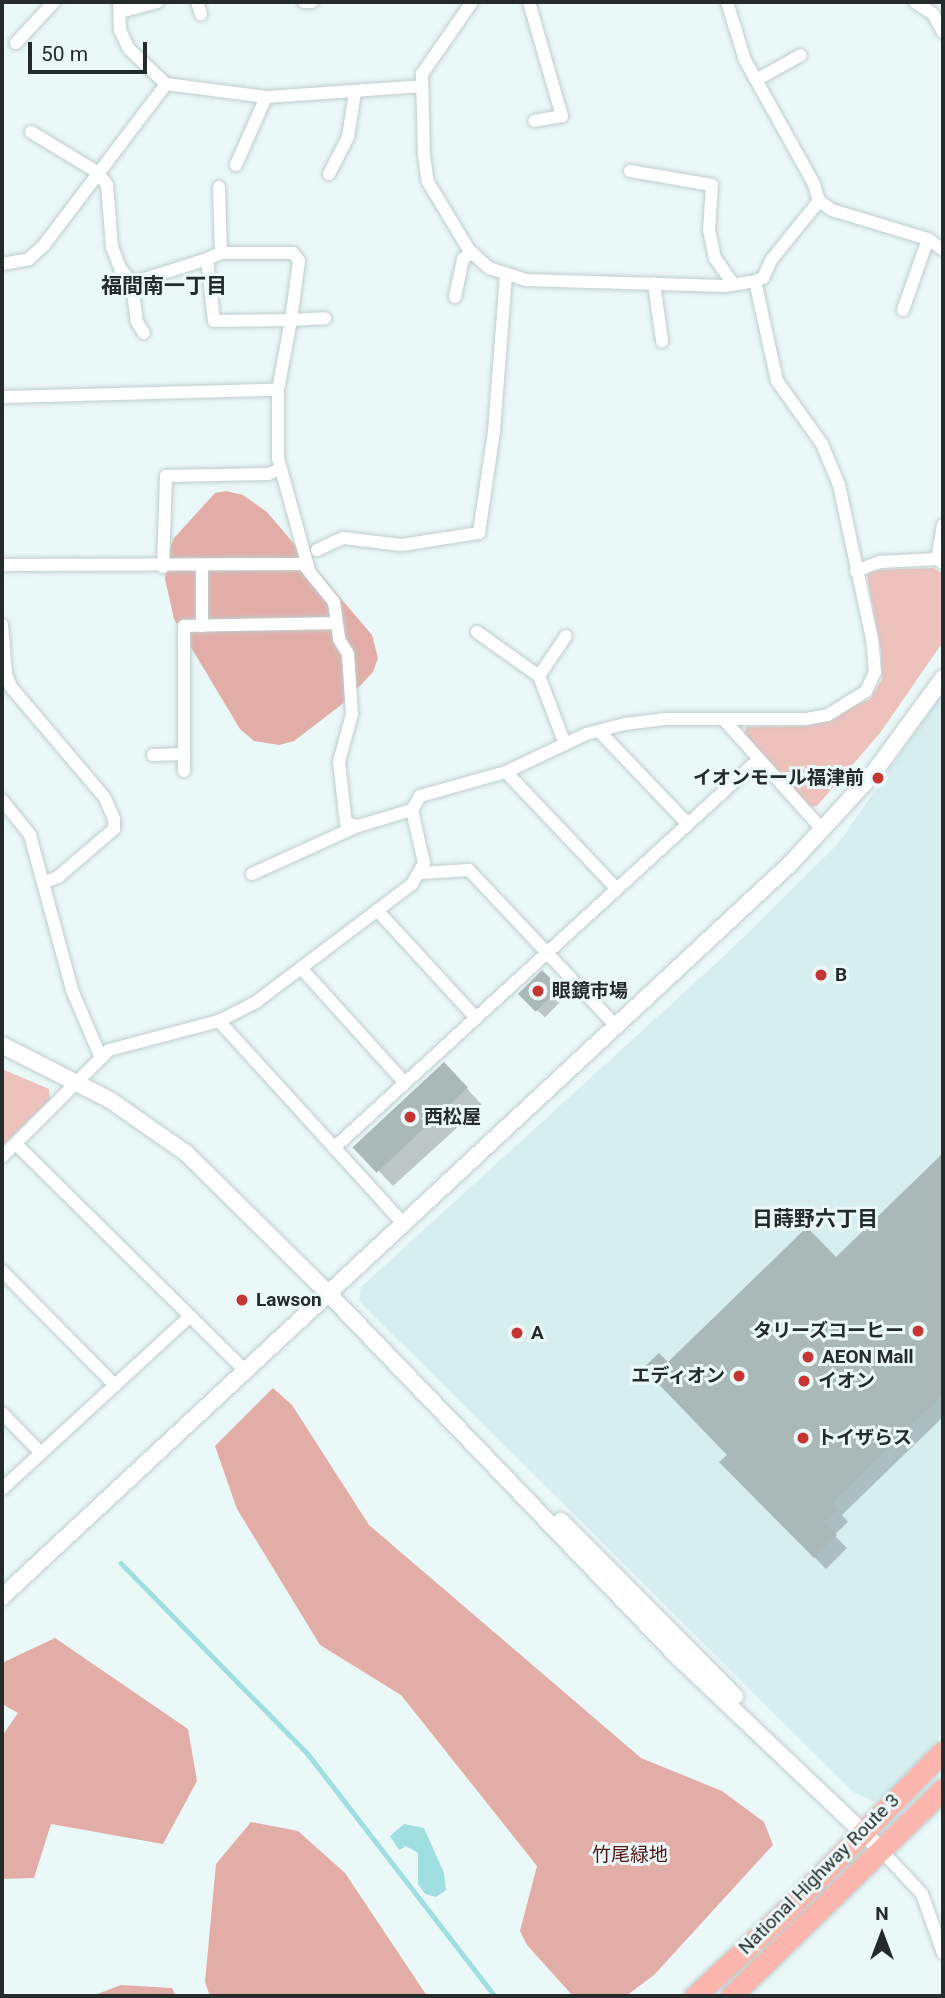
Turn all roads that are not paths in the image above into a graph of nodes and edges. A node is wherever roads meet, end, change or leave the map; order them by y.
1 (54, 2) edge
2 (158, 2) edge
3 (304, 2) edge
4 (312, 2) edge
5 (472, 2) edge
6 (529, 2) edge
7 (727, 2) edge
8 (915, 2) edge
9 (120, 7) edge
10 (943, 32) edge
11 (16, 43) dead end
12 (801, 55) dead end
13 (756, 80) junction
14 (166, 84) junction
15 (422, 86) junction
16 (355, 93) junction
17 (266, 97) junction
18 (534, 121) dead end
19 (32, 132) dead end
20 (236, 164) dead end
21 (630, 171) dead end
22 (97, 172) junction
23 (330, 174) dead end
24 (219, 187) dead end
25 (819, 201) junction
26 (928, 239) junction
27 (943, 250) edge
28 (472, 252) junction
29 (221, 253) junction
30 (207, 259) junction
31 (2, 264) edge
32 (506, 275) junction
33 (755, 281) junction
34 (132, 283) junction
35 (654, 283) junction
36 (733, 284) junction
37 (455, 297) dead end
38 (903, 310) dead end
39 (325, 318) dead end
40 (291, 320) junction
41 (144, 332) dead end
42 (662, 341) dead end
43 (278, 390) junction
44 (2, 397) edge
45 (281, 468) junction
46 (943, 526) edge
47 (317, 550) dead end
48 (940, 561) edge
49 (2, 565) edge
50 (163, 567) junction
51 (202, 567) junction
52 (309, 570) junction
53 (856, 571) junction
54 (335, 623) junction
55 (2, 625) edge
56 (202, 626) junction
57 (477, 632) dead end
58 (566, 636) dead end
59 (538, 676) junction
60 (943, 678) edge
61 (724, 721) junction
62 (599, 731) junction
63 (565, 744) junction
64 (184, 754) junction
65 (153, 755) dead end
66 (758, 760) junction
67 (184, 771) dead end
68 (506, 772) junction
69 (2, 800) edge
70 (412, 810) junction
71 (688, 824) junction
72 (358, 826) junction
73 (822, 829) junction
74 (422, 873) junction
75 (251, 874) dead end
76 (45, 881) junction
77 (617, 889) junction
78 (377, 910) junction
79 (546, 954) junction
80 (301, 968) junction
81 (476, 1018) junction
82 (219, 1021) junction
83 (616, 1026) junction
84 (2, 1045) edge
85 (101, 1058) junction
86 (78, 1082) junction
87 (405, 1083) junction
88 (16, 1144) junction
89 (335, 1147) junction
90 (2, 1157) edge
91 (403, 1223) junction
92 (2, 1271) edge
93 (327, 1292) junction
94 (189, 1317) junction
95 (244, 1370) junction
96 (115, 1385) junction
97 (2, 1413) edge
98 (41, 1453) junction
99 (2, 1489) edge
100 (2, 1597) edge
101 (943, 1751) edge
102 (943, 1789) edge
103 (864, 1831) junction
104 (881, 1850) junction
105 (943, 1953) edge
106 (695, 1996) edge
107 (731, 1996) edge

1 - 11 street
2 - 9 street
3 - 4 street
5 - 15 street
6 - 18 street
7 - 13 street
8 - 10 street
9 - 14 street
12 - 13 street
13 - 25 street
14 - 17 street
14 - 22 street
15 - 16 street
15 - 28 street
16 - 17 street
16 - 23 street
17 - 20 street
19 - 22 street
21 - 36 street
22 - 31 street
22 - 34 street
24 - 29 street
25 - 26 street
25 - 33 street
26 - 27 street
26 - 38 street
28 - 32 street
28 - 37 street
29 - 30 street
29 - 40 street
30 - 34 street
30 - 40 street
32 - 35 street
32 - 47 street
33 - 36 street
33 - 53 street
34 - 41 street
35 - 36 street
35 - 42 street
39 - 40 street
40 - 43 street
43 - 44 street
43 - 45 street
45 - 50 street
45 - 52 street
46 - 48 street
48 - 53 street
49 - 50 street
50 - 51 street
51 - 52 street
51 - 56 street
52 - 54 street
53 - 61 street
54 - 56 street
54 - 72 street
55 - 76 street
56 - 64 street
57 - 59 street
58 - 59 street
59 - 63 street
60 - 73 street
61 - 62 street
61 - 66 street
62 - 63 street
62 - 71 street
63 - 68 street
64 - 65 street
64 - 67 street
66 - 71 street
66 - 73 street
68 - 70 street
68 - 77 street
69 - 76 street
70 - 72 street
70 - 74 street
71 - 77 street
72 - 75 street
73 - 83 street
74 - 78 street
74 - 79 street
76 - 85 street
77 - 79 street
78 - 80 street
78 - 81 street
79 - 81 street
79 - 83 street
80 - 82 street
80 - 87 street
81 - 87 street
82 - 85 street
82 - 89 street
83 - 91 street
84 - 86 street
85 - 86 street
86 - 88 street
86 - 93 street
87 - 89 street
88 - 90 street
88 - 94 street
89 - 91 street
91 - 93 street
92 - 96 street
93 - 95 street
93 - 103 street
94 - 95 street
94 - 96 street
95 - 100 street
96 - 98 street
97 - 98 street
98 - 99 street
101 - 103 highway, National Highway Route 3
102 - 104 highway, National Highway Route 3
103 - 104 street
103 - 106 highway, National Highway Route 3
104 - 105 street
104 - 107 highway, National Highway Route 3

